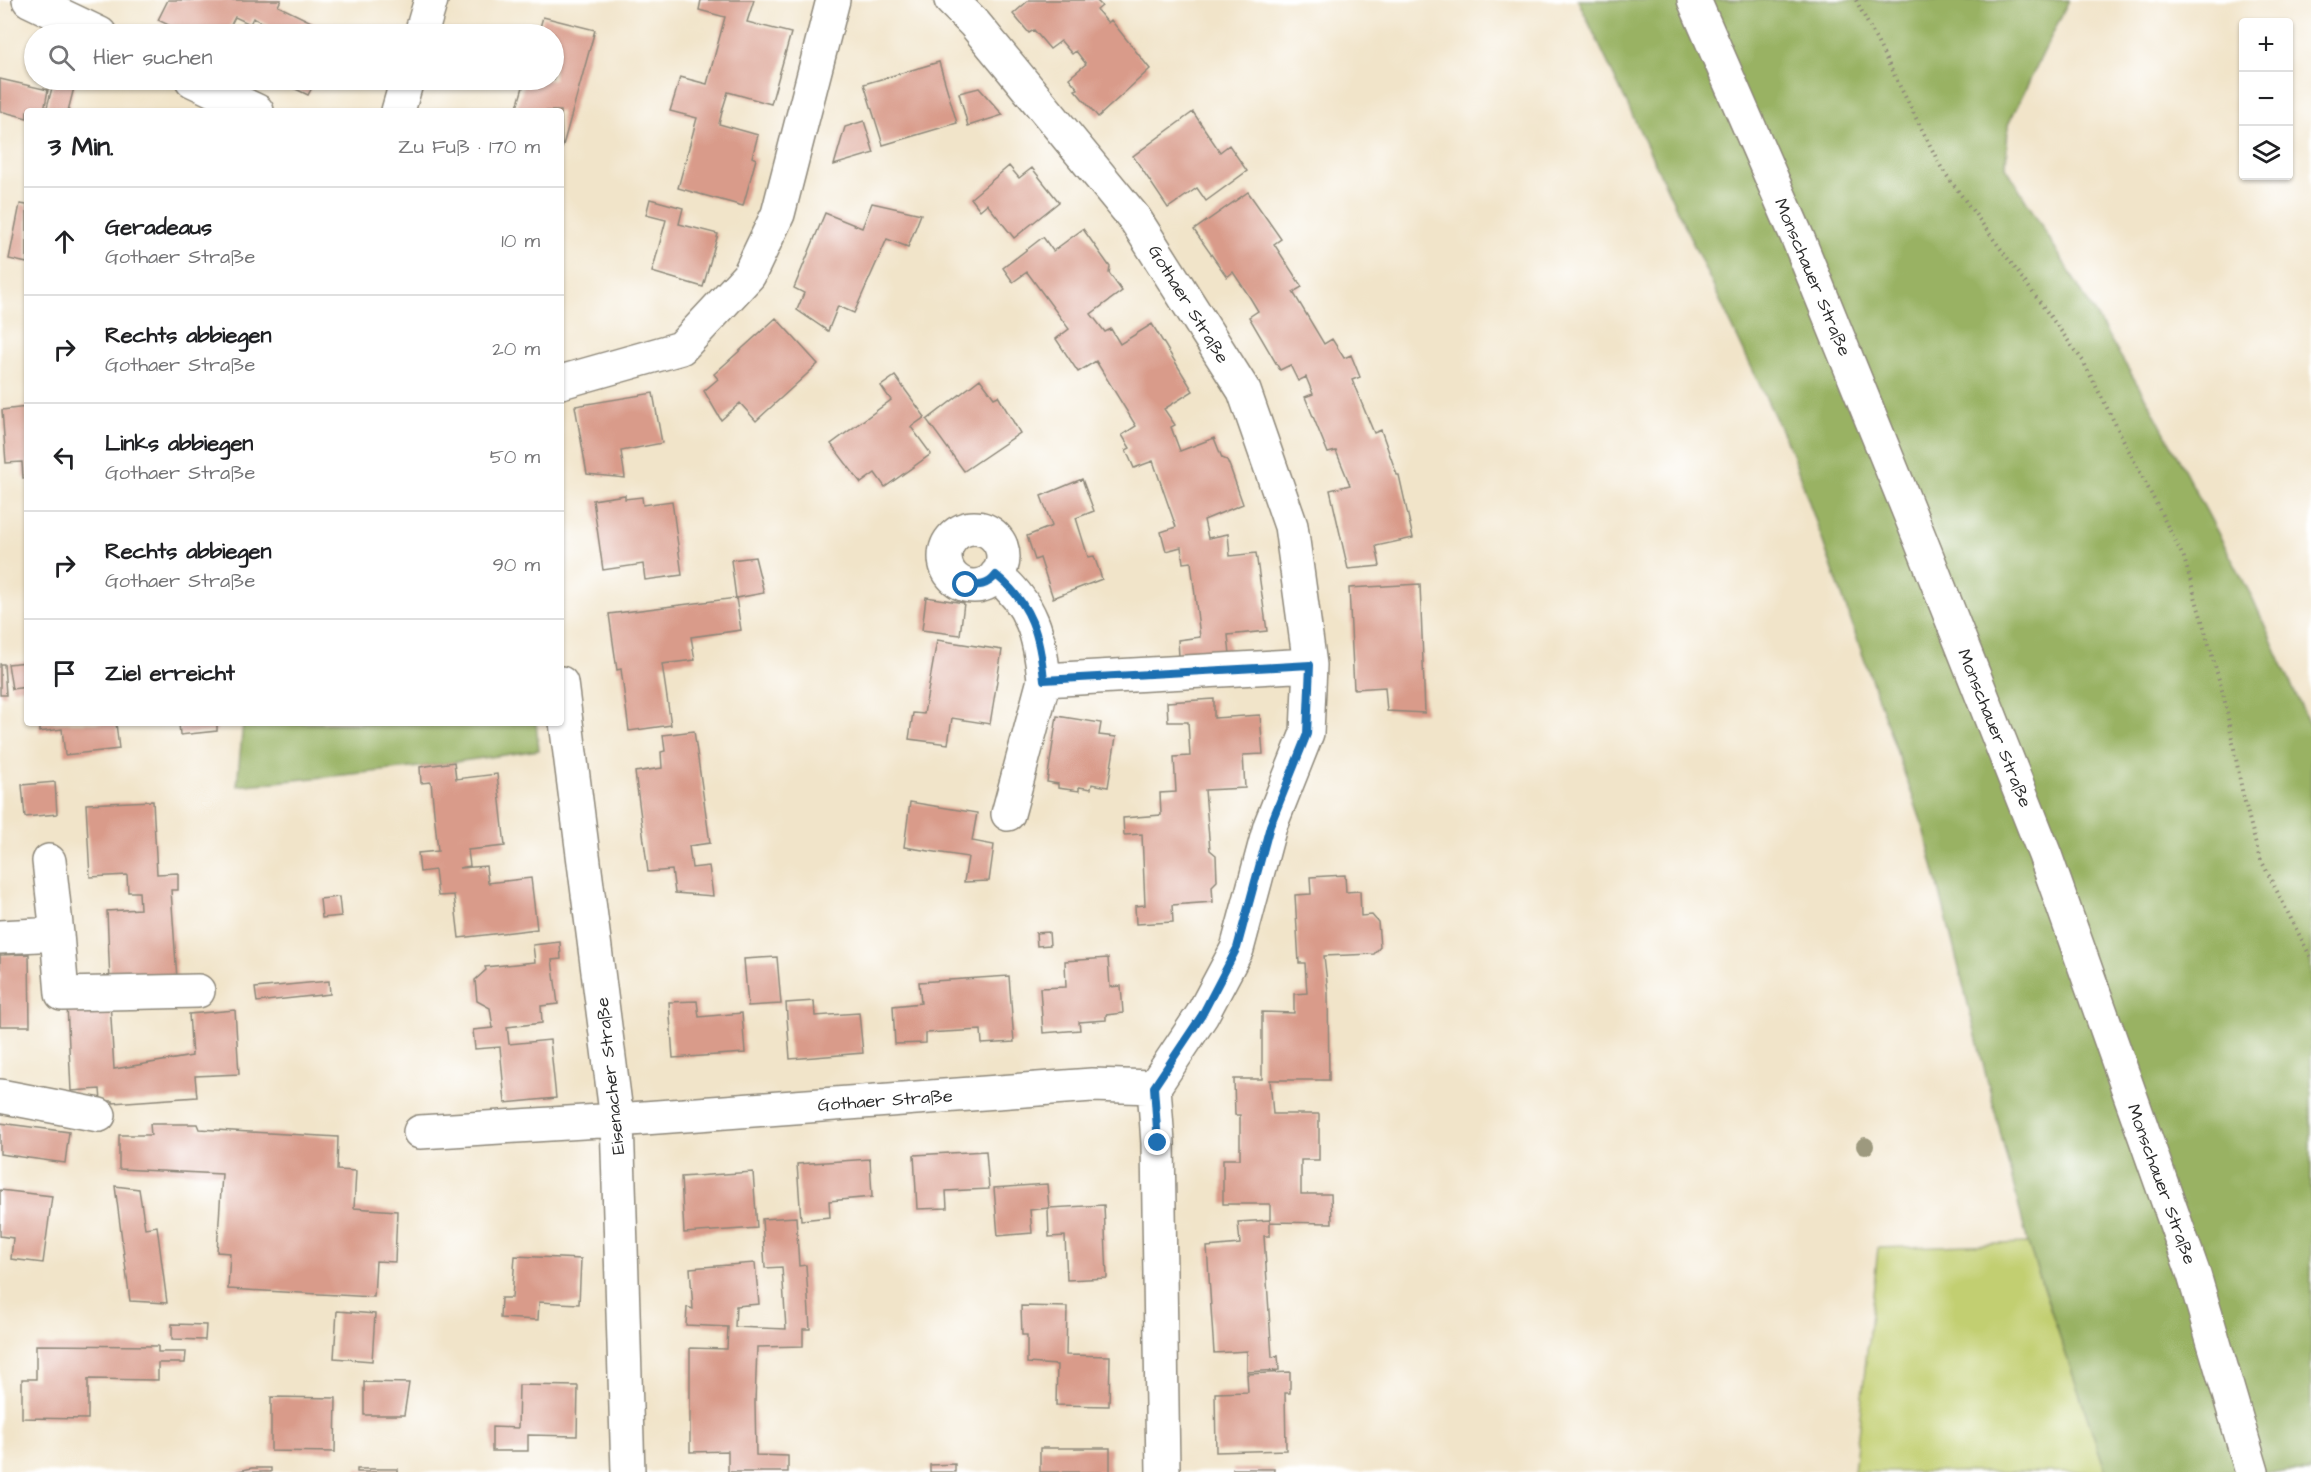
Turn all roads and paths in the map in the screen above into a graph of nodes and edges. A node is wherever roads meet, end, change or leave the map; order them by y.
1 (29, 0) edge
2 (430, 0) edge
3 (833, 0) edge
4 (951, 0) edge
5 (1694, 0) edge
6 (1856, 0) edge
7 (79, 24) edge
8 (424, 24) edge
9 (213, 90) edge
10 (404, 90) edge
11 (251, 108) edge
12 (399, 108) edge
13 (564, 381) edge
14 (996, 575) dead end
15 (1310, 665) junction
16 (1044, 680) junction
17 (564, 706) edge
18 (1008, 814) dead end
19 (49, 861) dead end
20 (57, 934) junction
21 (0, 937) edge
22 (2311, 958) edge
23 (198, 991) dead end
24 (1154, 1087) junction
25 (0, 1096) edge
26 (99, 1115) dead end
27 (617, 1120) junction
28 (420, 1132) dead end
29 (628, 1472) edge
30 (1163, 1472) edge
31 (2252, 1472) edge

1 - 7 street
2 - 8 street
3 - 13 street
4 - 15 street, Gothaer Straße
5 - 31 street, Monschauer Straße
6 - 22 path
9 - 11 street
10 - 12 street
14 - 16 street
15 - 16 street
15 - 24 street, Gothaer Straße
16 - 18 street
17 - 27 street, Eisenacher Straße
19 - 20 street
20 - 21 street
20 - 23 street
24 - 27 street, Gothaer Straße
24 - 30 street
25 - 26 street
27 - 28 street, Gothaer Straße
27 - 29 street, Eisenacher Straße

